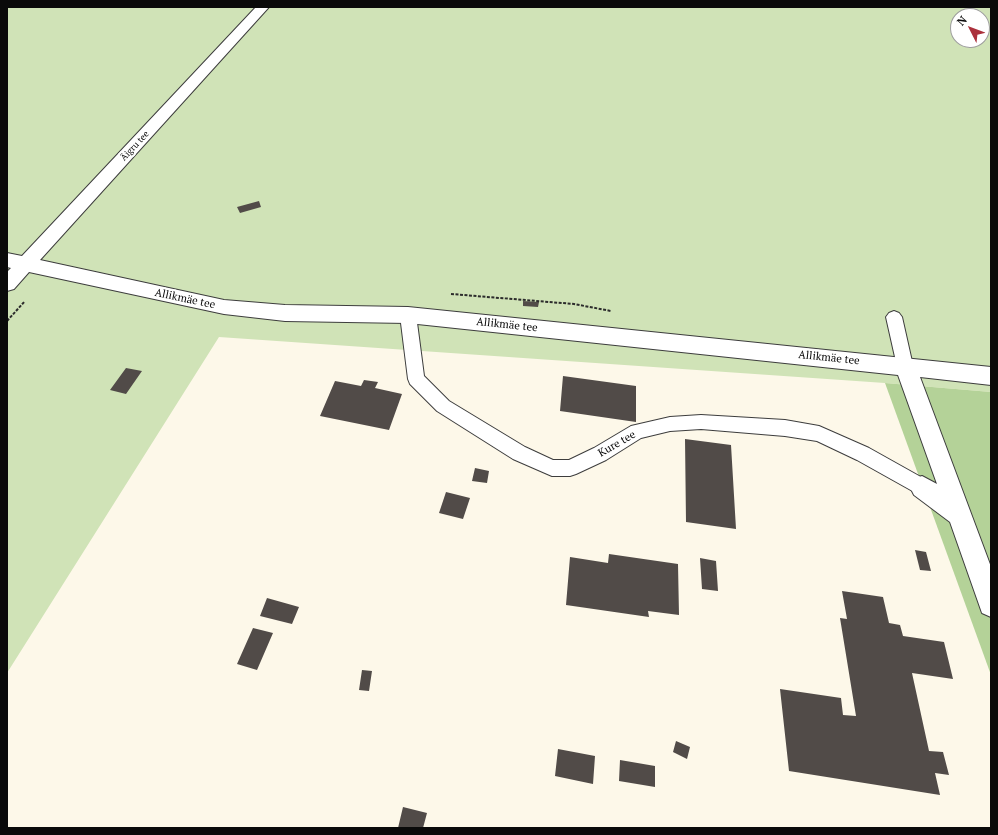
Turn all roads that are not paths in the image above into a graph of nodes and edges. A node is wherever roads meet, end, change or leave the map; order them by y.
1 (263, 7) edge
2 (16, 262) edge
3 (7, 284) edge
4 (408, 315) junction
5 (894, 317) dead end
6 (905, 366) junction
7 (991, 376) edge
8 (922, 487) joint
9 (960, 515) junction
10 (991, 604) edge

1 - 2 street, Äigru tee
2 - 3 street, Äigru tee
2 - 4 street, Allikmäe tee
4 - 6 street, Allikmäe tee
4 - 8 lane, Kure tee
5 - 6 lane
6 - 7 street, Allikmäe tee
6 - 9 street
8 - 9 street
9 - 10 street

